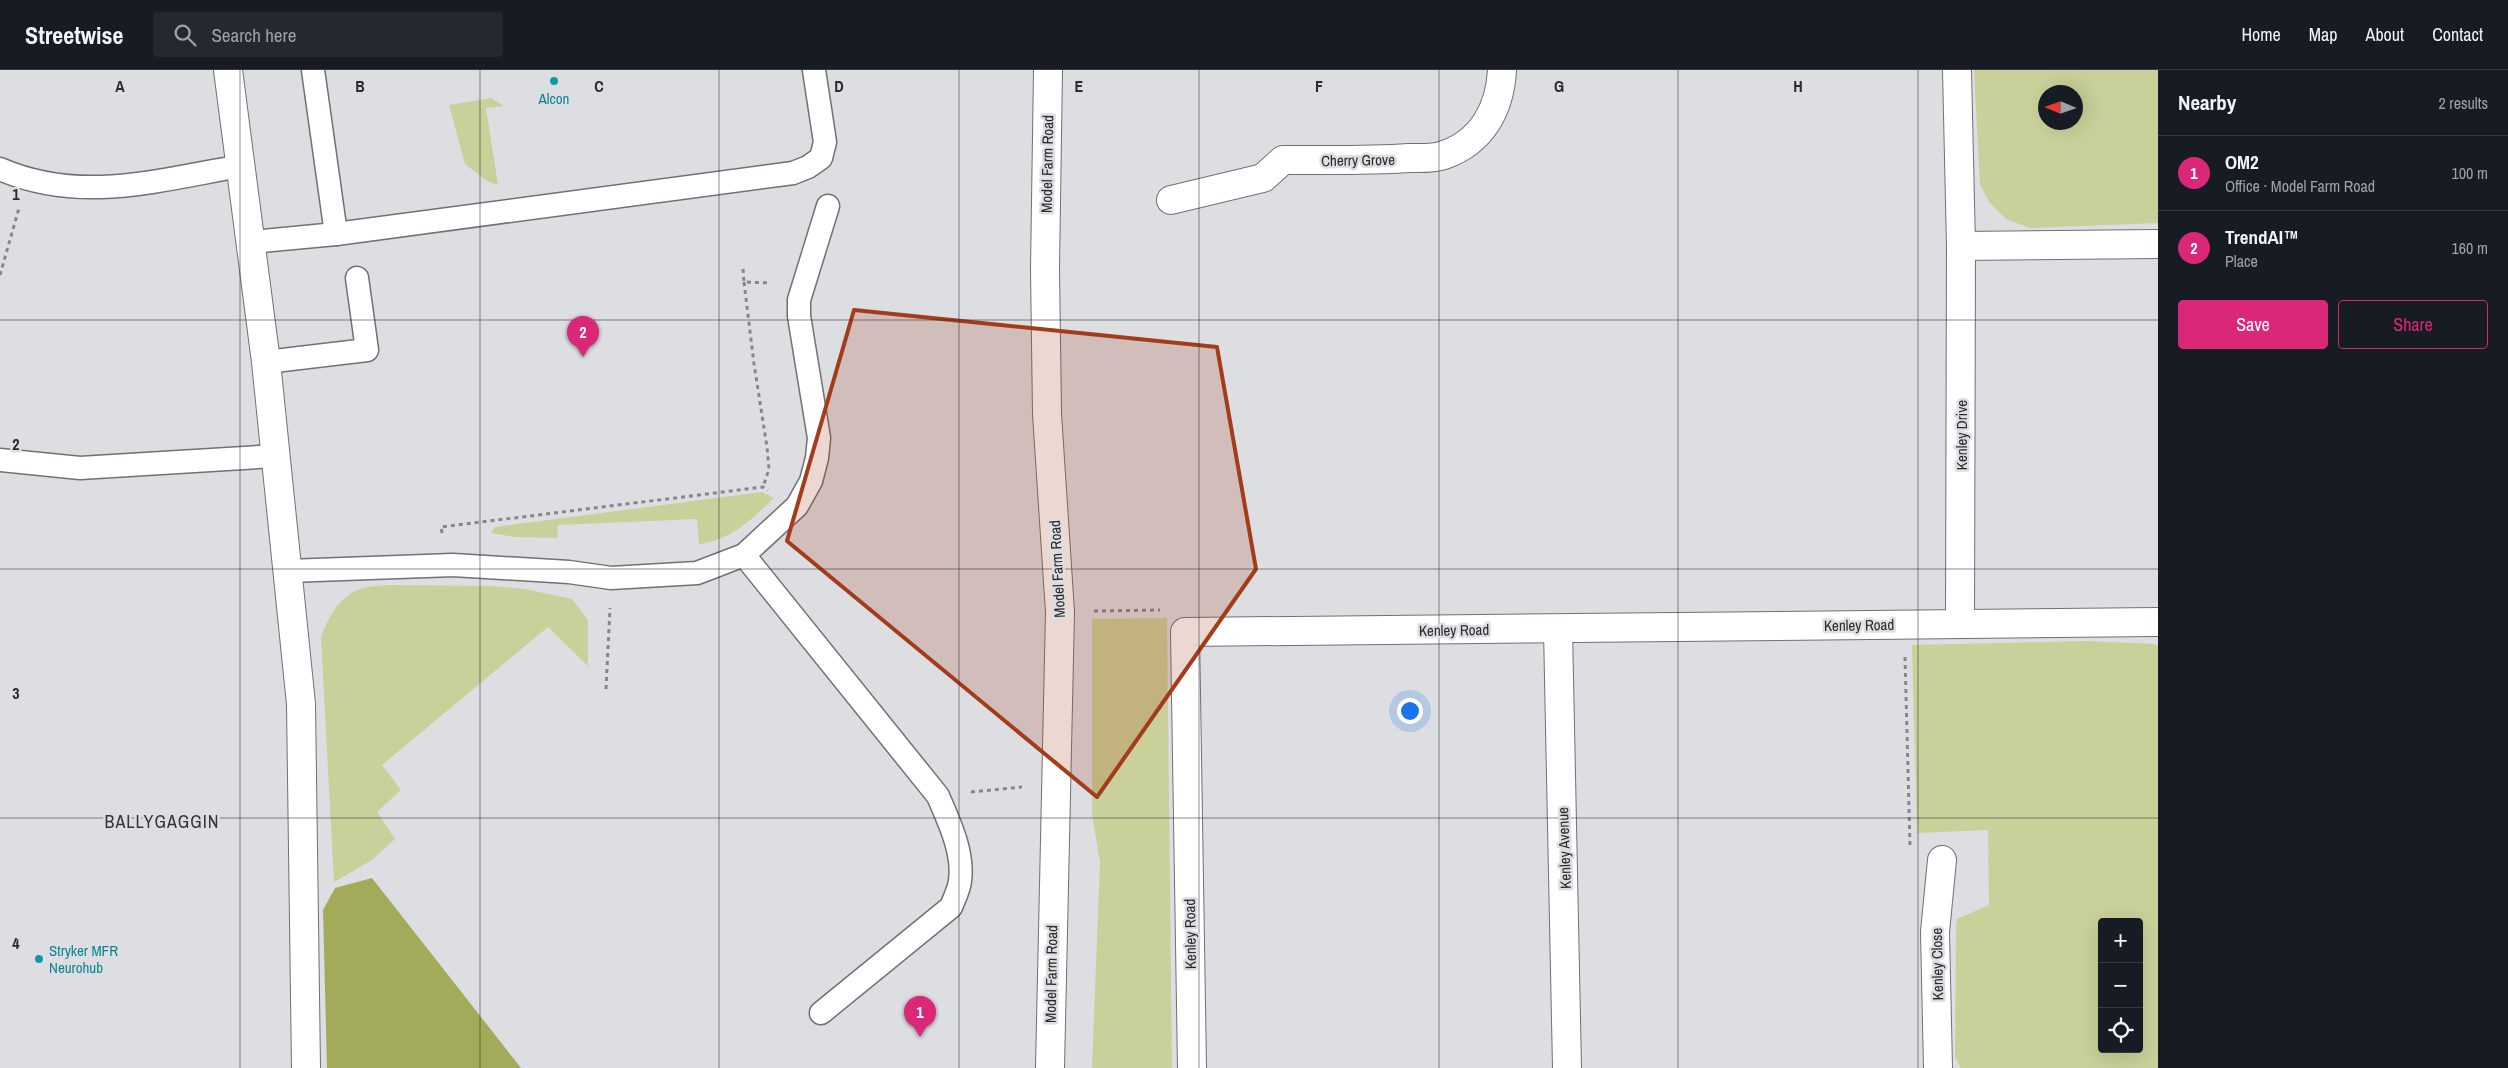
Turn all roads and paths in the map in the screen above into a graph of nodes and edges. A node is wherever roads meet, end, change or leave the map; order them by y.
1 (228, 70) edge
2 (313, 70) edge
3 (814, 70) edge
4 (1048, 70) edge
5 (1502, 70) edge
6 (1957, 70) edge
7 (241, 166) junction
8 (0, 170) edge
9 (27, 179) junction
10 (1171, 200) dead end
11 (828, 206) dead end
12 (336, 234) junction
13 (252, 242) junction
14 (2158, 244) edge
15 (1961, 246) junction
16 (743, 269) dead end
17 (0, 275) edge
18 (357, 278) dead end
19 (744, 282) junction
20 (804, 285) junction
21 (266, 362) junction
22 (276, 456) junction
23 (0, 460) edge
24 (763, 487) junction
25 (797, 506) junction
26 (744, 555) junction
27 (446, 566) junction
28 (288, 571) junction
29 (611, 578) junction
30 (1168, 610) dead end
31 (1060, 612) junction
32 (2158, 622) edge
33 (1960, 623) junction
34 (1558, 629) junction
35 (606, 689) dead end
36 (1056, 784) junction
37 (938, 796) junction
38 (1942, 860) dead end
39 (821, 1013) dead end
40 (306, 1068) edge
41 (1050, 1068) edge
42 (1192, 1068) edge
43 (1567, 1068) edge
44 (1938, 1068) edge

1 - 7 street
2 - 12 lane
3 - 12 lane
4 - 31 street, Model Farm Road
5 - 10 street, Cherry Grove
6 - 15 street, Kenley Drive
7 - 9 lane
7 - 13 street
8 - 9 lane
9 - 17 path
11 - 20 lane
12 - 13 lane
13 - 21 street
14 - 15 street
15 - 33 street, Kenley Drive
16 - 19 path
18 - 21 lane
19 - 20 path
19 - 24 path
20 - 25 lane
21 - 22 street
22 - 23 lane
22 - 28 street
24 - 25 path
24 - 27 path
25 - 26 lane
26 - 29 lane
26 - 37 lane
27 - 28 lane
27 - 29 lane
28 - 40 street
29 - 35 path
30 - 31 path
31 - 36 street, Model Farm Road
32 - 33 street, Kenley Road
33 - 34 street, Kenley Road
34 - 42 street, Kenley Road
34 - 43 street, Kenley Avenue
36 - 37 path
36 - 41 street, Model Farm Road
37 - 39 lane
38 - 44 street, Kenley Close

